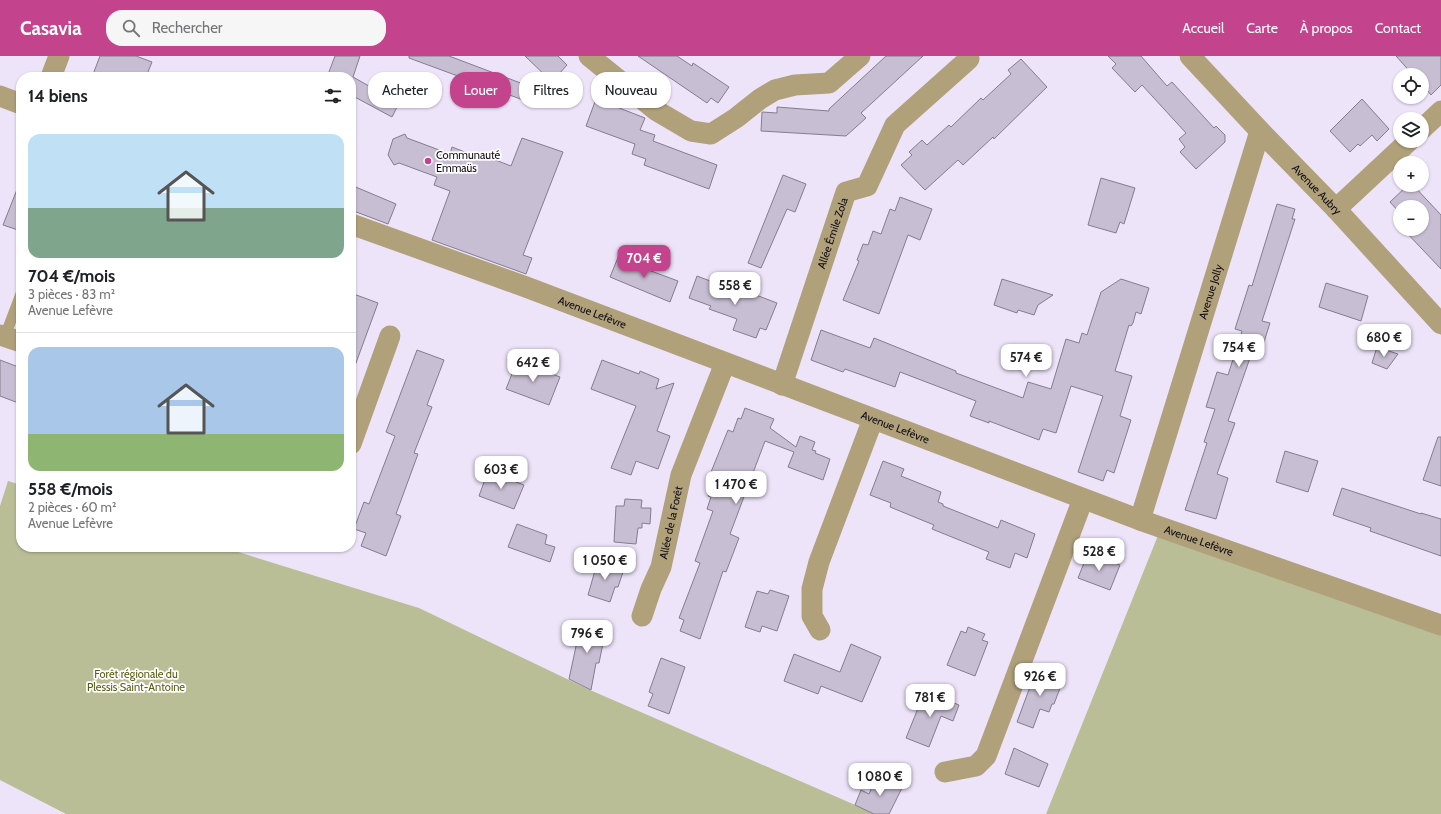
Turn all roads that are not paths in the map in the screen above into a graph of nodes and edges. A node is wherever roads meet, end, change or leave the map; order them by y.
1 (59, 56) edge
2 (589, 56) edge
3 (860, 56) edge
4 (1190, 56) edge
5 (969, 59) dead end
6 (53, 72) edge
7 (0, 96) edge
8 (16, 102) edge
9 (1441, 111) edge
10 (1429, 122) edge
11 (1260, 131) junction
12 (1401, 148) edge
13 (1336, 209) junction
14 (356, 226) edge
15 (16, 312) edge
16 (1441, 324) edge
17 (390, 336) dead end
18 (9, 338) edge
19 (725, 363) junction
20 (782, 385) junction
21 (873, 419) junction
22 (356, 430) edge
23 (1083, 498) junction
24 (1140, 520) junction
25 (642, 616) dead end
26 (1441, 625) edge
27 (820, 630) dead end
28 (945, 772) dead end

1 - 6 street
2 - 3 street
4 - 11 street, Avenue Aubry
5 - 20 street, Allée Émile Zola
7 - 8 street
9 - 10 street
11 - 13 street, Avenue Aubry
11 - 24 street, Avenue Jolly
12 - 13 street
13 - 16 street, Avenue Aubry
14 - 19 street, Avenue Lefèvre
15 - 18 lane
17 - 22 street
19 - 20 street, Avenue Lefèvre
19 - 25 street, Allée de la Forêt
20 - 21 street, Avenue Lefèvre
21 - 23 street, Avenue Lefèvre
21 - 27 street
23 - 24 street, Avenue Lefèvre
23 - 28 street
24 - 26 street, Avenue Lefèvre

